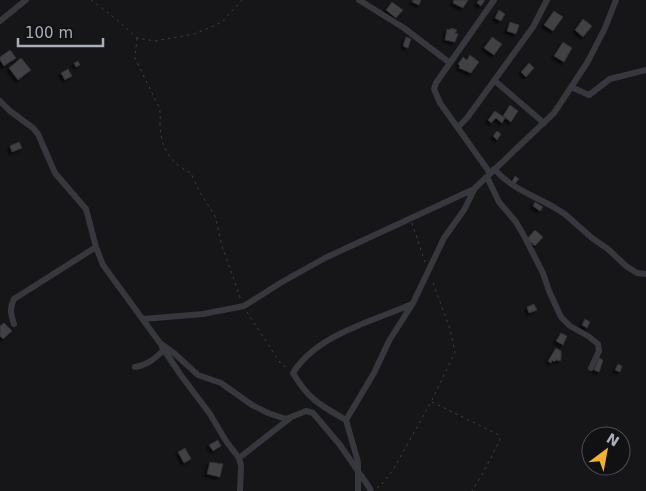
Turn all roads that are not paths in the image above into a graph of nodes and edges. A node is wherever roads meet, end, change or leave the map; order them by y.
1 (26, 0) edge
2 (359, 0) edge
3 (494, 0) edge
4 (547, 0) edge
5 (616, 0) edge
6 (18, 3) edge
7 (0, 21) edge
8 (450, 64) junction
9 (646, 70) edge
10 (495, 81) junction
11 (571, 86) junction
12 (0, 101) edge
13 (544, 123) junction
14 (458, 127) junction
15 (491, 173) junction
16 (475, 188) junction
17 (96, 247) junction
18 (646, 274) edge
19 (413, 303) junction
20 (143, 319) junction
21 (14, 324) dead end
22 (160, 343) junction
23 (164, 350) junction
24 (135, 367) dead end
25 (591, 368) dead end
26 (290, 418) junction
27 (346, 420) junction
28 (239, 458) junction
29 (357, 468) junction
30 (240, 491) edge
31 (358, 491) edge
32 (372, 491) edge

1 - 6 street
2 - 8 street
3 - 8 street
4 - 10 street
5 - 11 street
6 - 7 street
8 - 14 street
9 - 11 street
10 - 13 street
10 - 14 street
11 - 13 street
12 - 17 street
13 - 15 street
14 - 15 street
15 - 16 street
15 - 18 street
15 - 25 street
16 - 19 street
16 - 20 street
17 - 20 street
17 - 21 street
19 - 27 street
19 - 27 street
20 - 22 street
22 - 23 street
22 - 26 street
23 - 24 street
23 - 28 street
26 - 28 street
26 - 29 street
27 - 29 street
28 - 30 street
29 - 31 street
29 - 32 street

